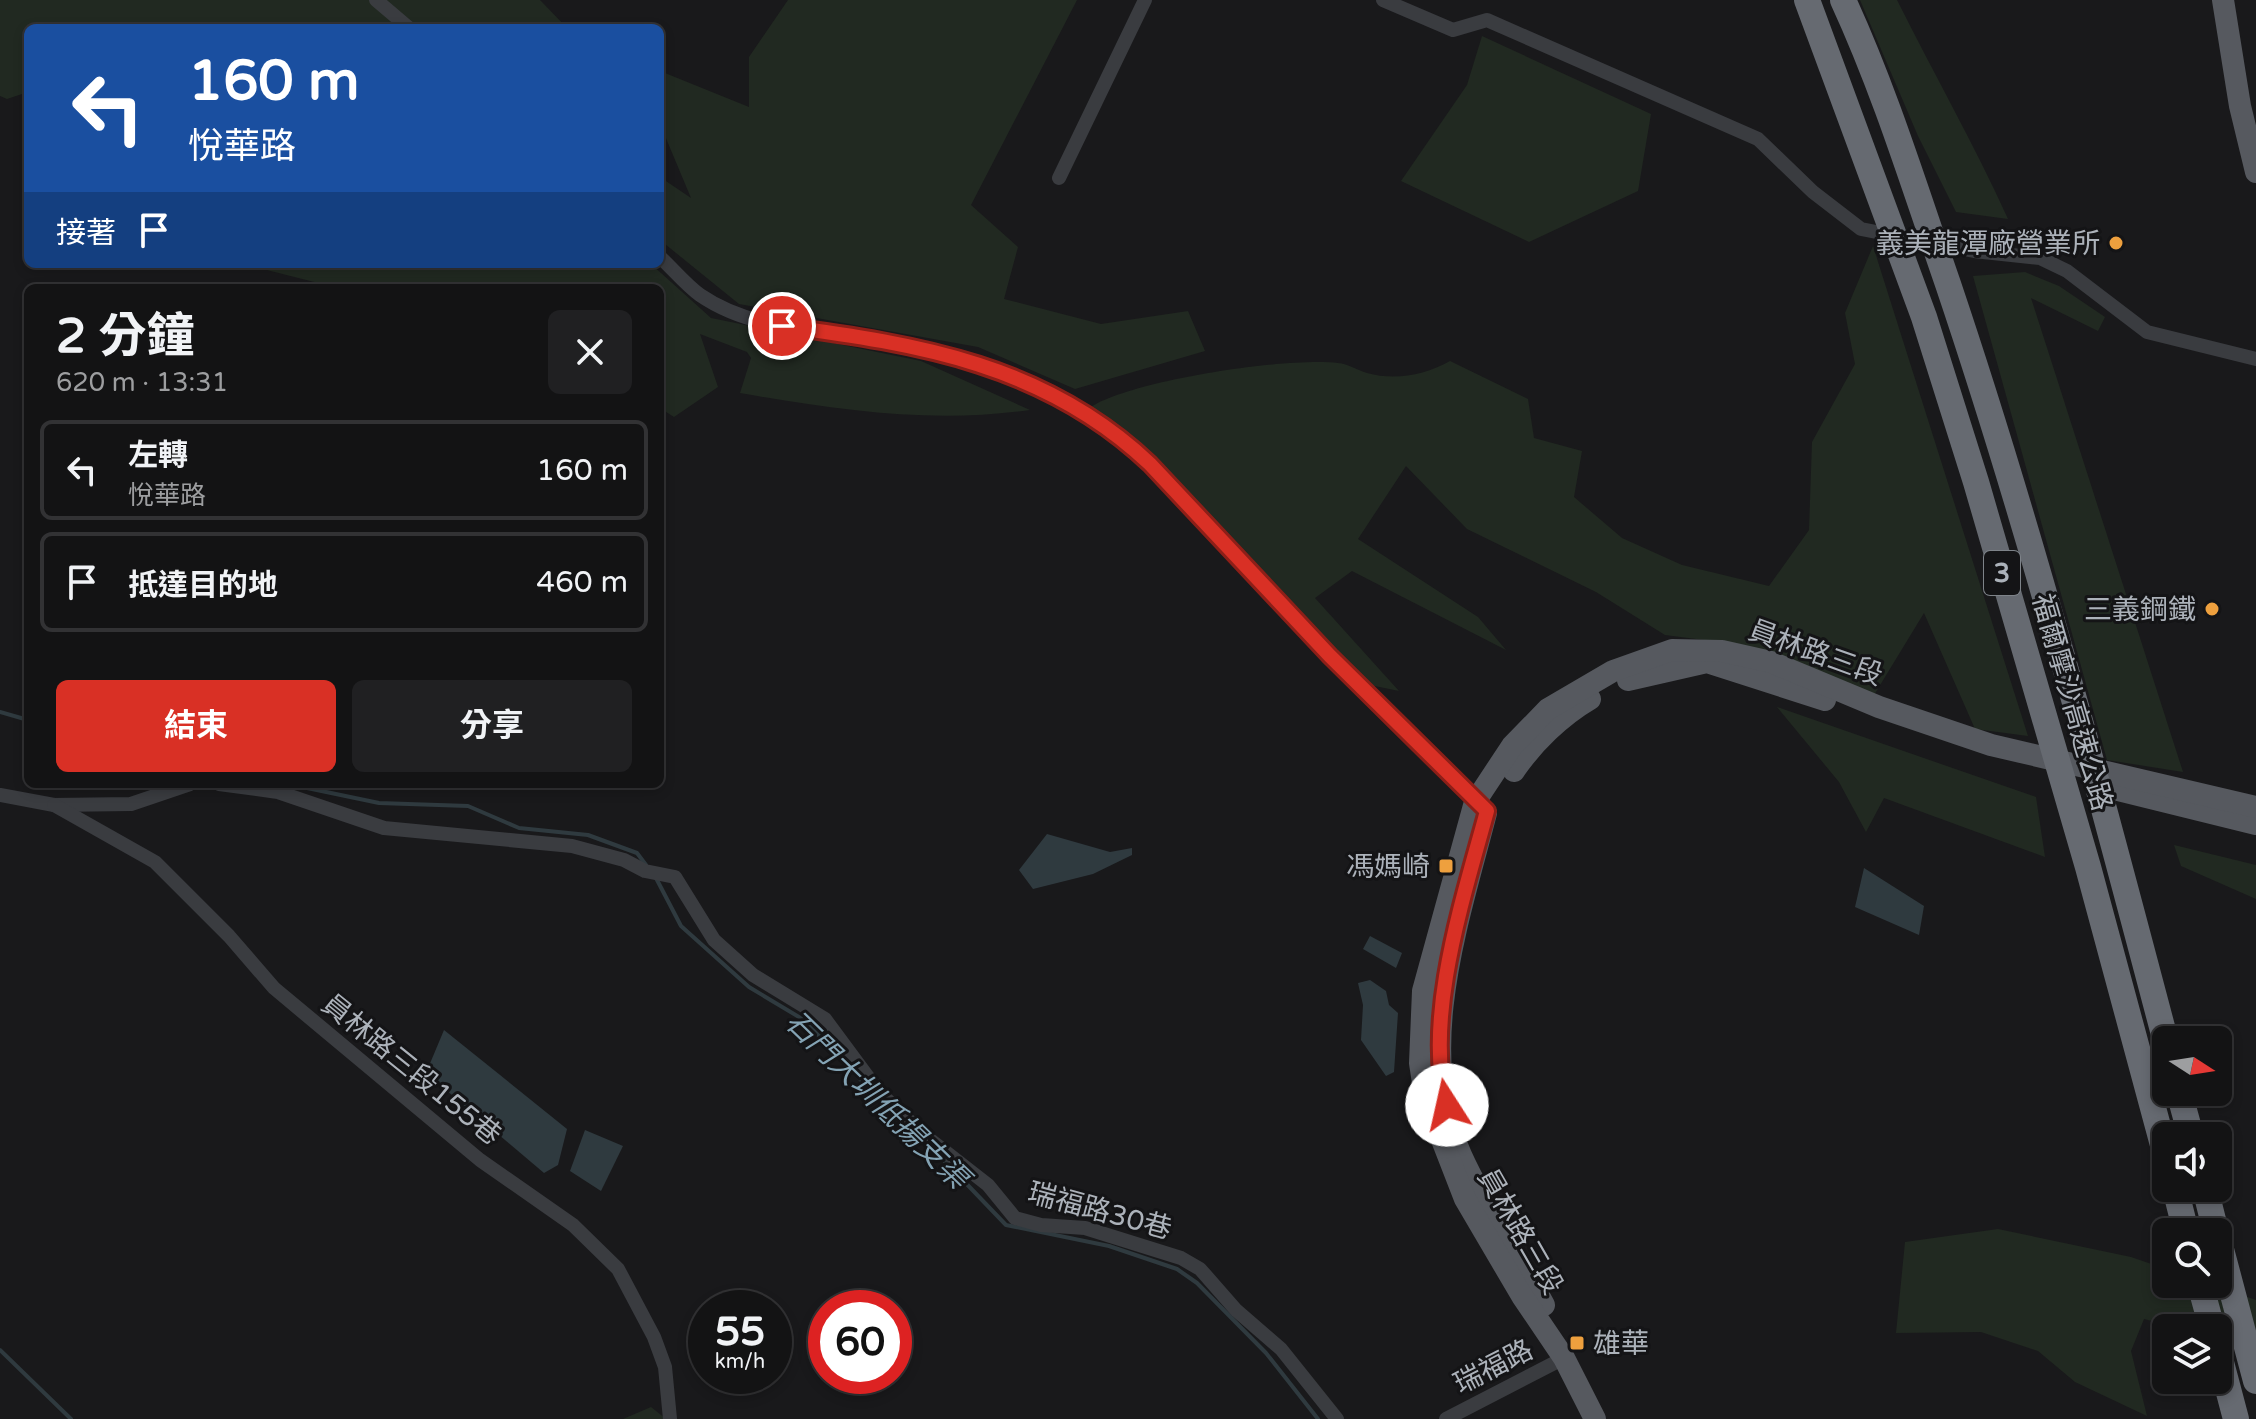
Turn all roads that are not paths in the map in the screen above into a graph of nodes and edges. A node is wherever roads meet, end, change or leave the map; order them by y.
1 (376, 0) edge
2 (1145, 0) edge
3 (1383, 0) edge
4 (1807, 0) edge
5 (1843, 0) edge
6 (2223, 0) edge
7 (2237, 0) edge
8 (404, 24) edge
9 (2256, 110) edge
10 (2256, 172) edge
11 (1059, 178) dead end
12 (664, 261) edge
13 (2256, 359) edge
14 (178, 788) edge
15 (248, 788) edge
16 (0, 795) edge
17 (54, 805) junction
18 (1481, 806) junction
19 (2247, 813) edge
20 (2162, 1026) edge
21 (2157, 1122) edge
22 (2232, 1290) edge
23 (1564, 1358) junction
24 (2255, 1377) edge
25 (2229, 1394) edge
26 (670, 1419) edge
27 (1337, 1419) edge
28 (1446, 1419) edge
29 (1595, 1419) edge
30 (2236, 1419) edge

1 - 8 street
2 - 11 street
3 - 13 street
4 - 21 highway, 福爾摩沙高速公路 / 3
5 - 20 highway, 福爾摩沙高速公路 / 3
6 - 10 main road
7 - 9 main road
12 - 18 street
14 - 17 street
15 - 27 street, 瑞福路30巷
16 - 17 street
17 - 26 street, 員林路三段155巷
18 - 19 main road, 員林路三段
18 - 23 main road, 員林路三段
22 - 24 highway
23 - 28 street, 瑞福路
23 - 29 main road, 員林路三段
25 - 30 highway

